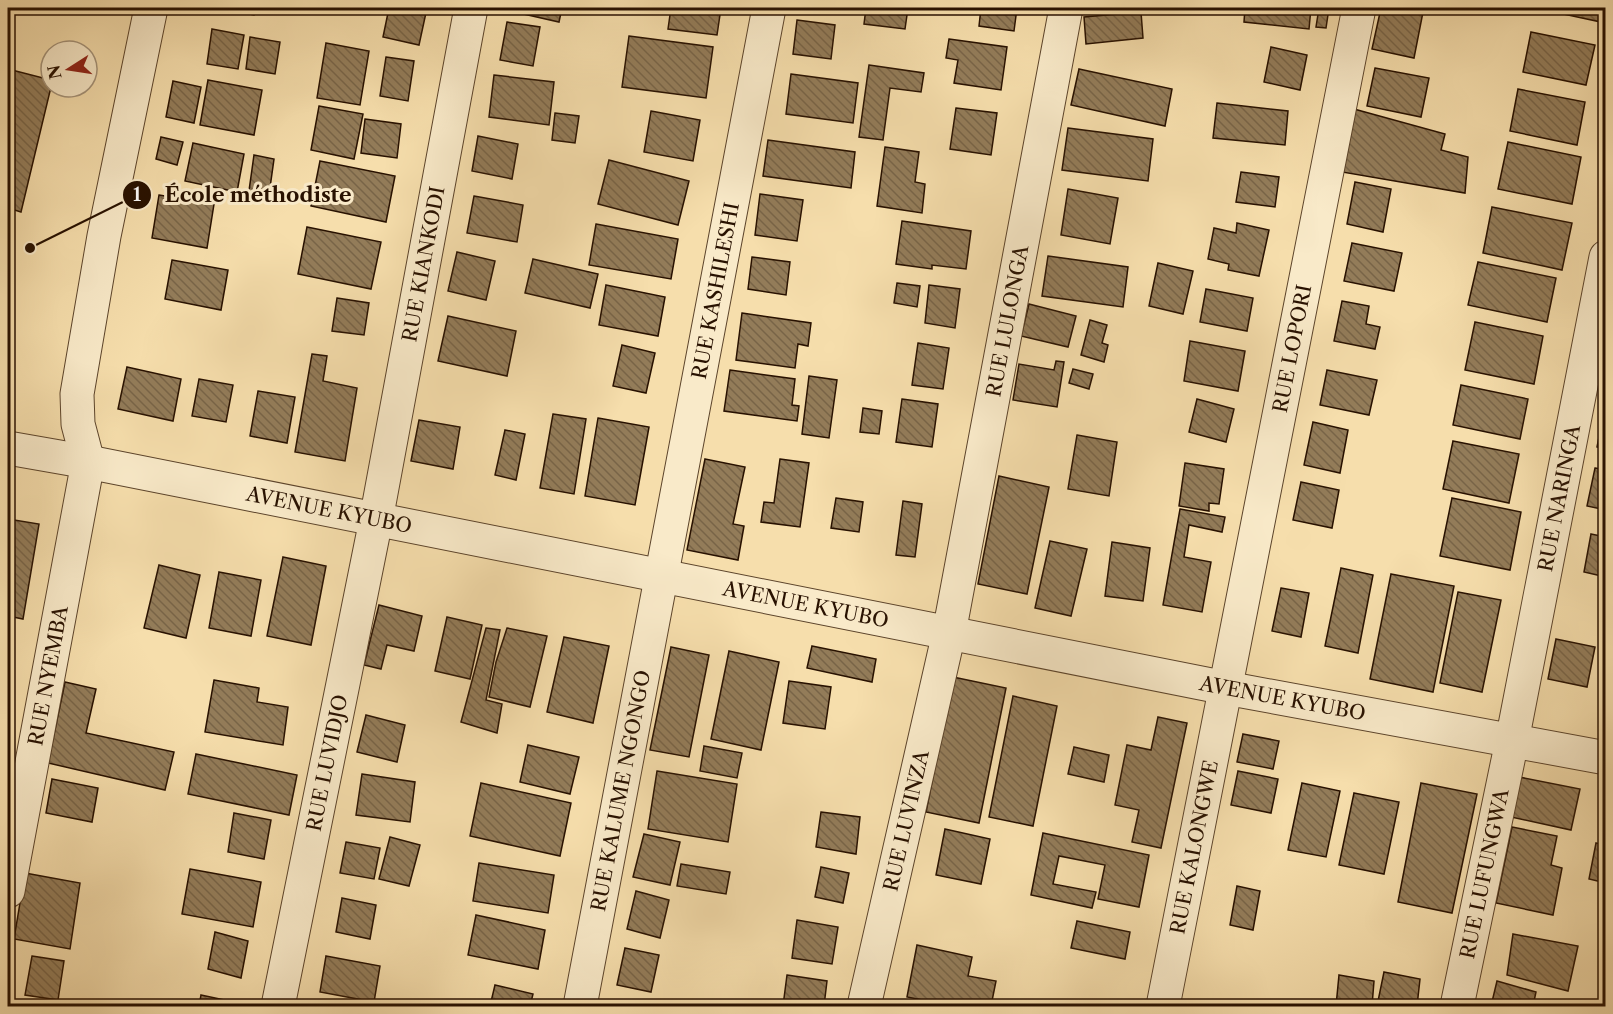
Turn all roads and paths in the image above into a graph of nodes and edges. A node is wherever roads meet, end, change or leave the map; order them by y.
1 (151, 8) edge
2 (471, 8) edge
3 (769, 8) edge
4 (1066, 8) edge
5 (1359, 8) edge
6 (1605, 256) edge
7 (8, 448) edge
8 (88, 462) junction
9 (376, 520) junction
10 (661, 575) junction
11 (949, 633) junction
12 (1226, 688) junction
13 (1512, 741) junction
14 (1605, 758) edge
15 (8, 891) edge
16 (278, 1006) edge
17 (580, 1006) edge
18 (864, 1006) edge
19 (1163, 1006) edge
20 (1457, 1006) edge

1 - 8 street
2 - 9 street, RUE KIANKODI
3 - 10 street, RUE KASHILESHI
4 - 11 street, RUE LULONGA
5 - 12 street, RUE LOPORI
6 - 13 street, RUE NARINGA
7 - 8 street, AVENUE KYUBO
8 - 9 street, AVENUE KYUBO
8 - 15 street, RUE NYEMBA
9 - 10 street, AVENUE KYUBO
9 - 16 street, RUE LUVIDJO
10 - 11 street, AVENUE KYUBO
10 - 17 street, RUE KALUME NGONGO
11 - 12 street, AVENUE KYUBO
11 - 18 street, RUE LUVINZA
12 - 13 street, AVENUE KYUBO
12 - 19 street, RUE KALONGWE
13 - 14 street, AVENUE KYUBO
13 - 20 street, RUE LUFUNGWA

